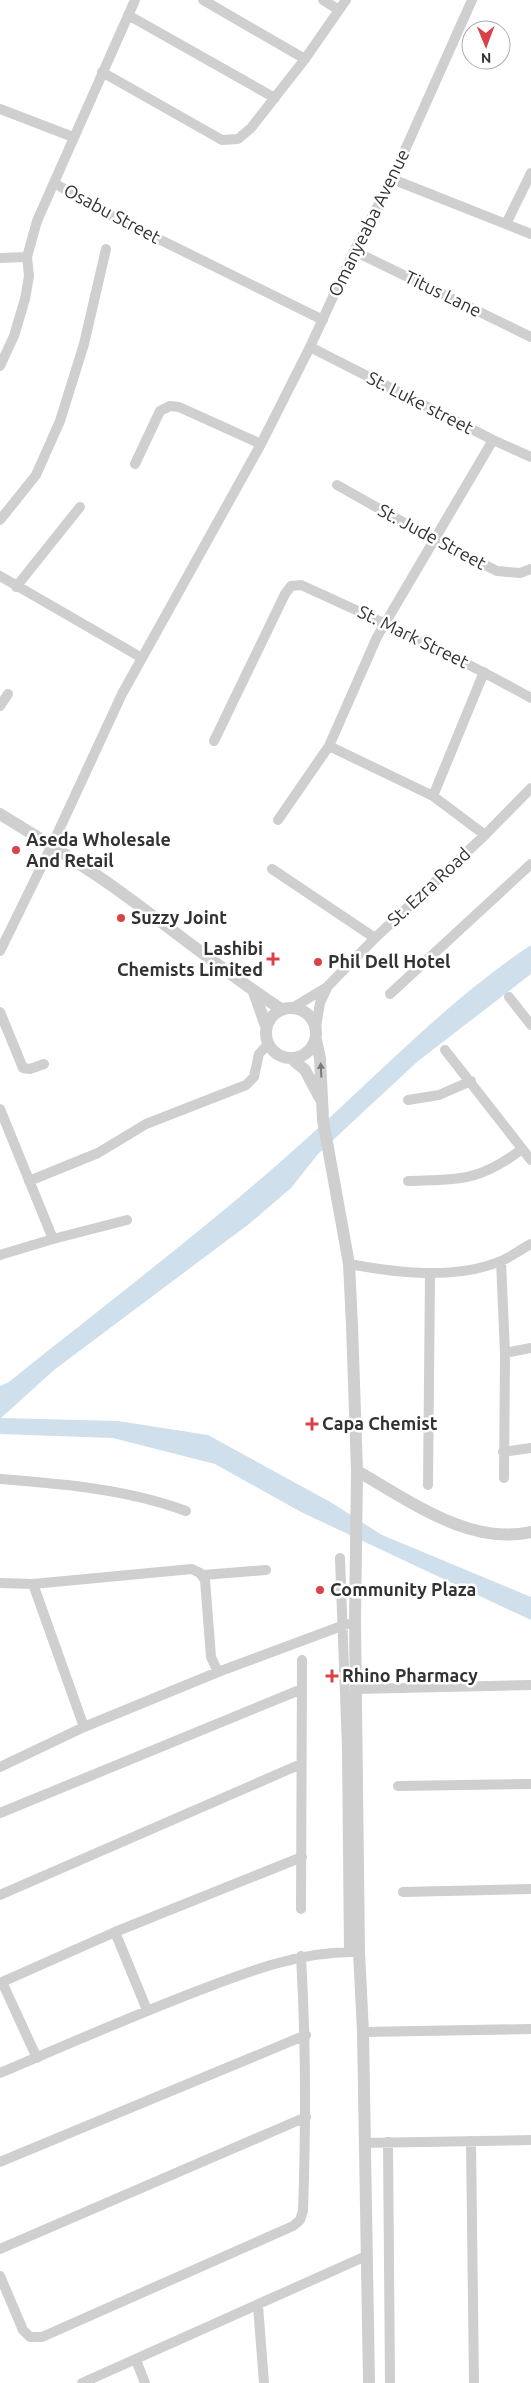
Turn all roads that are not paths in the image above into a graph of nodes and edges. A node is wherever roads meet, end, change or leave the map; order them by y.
1 (135, 0) edge
2 (203, 0) edge
3 (323, 0) edge
4 (346, 0) edge
5 (472, 0) edge
6 (339, 10) junction
7 (128, 15) junction
8 (305, 59) junction
9 (102, 72) junction
10 (275, 98) junction
11 (0, 109) edge
12 (73, 137) junction
13 (531, 172) edge
14 (392, 179) junction
15 (54, 183) junction
16 (506, 224) junction
17 (531, 234) edge
18 (106, 249) dead end
19 (354, 251) junction
20 (27, 257) junction
21 (0, 258) edge
22 (323, 320) junction
23 (531, 337) edge
24 (310, 347) junction
25 (0, 366) edge
26 (493, 440) junction
27 (261, 444) junction
28 (530, 453) edge
29 (136, 464) dead end
30 (337, 485) dead end
31 (80, 507) dead end
32 (0, 520) edge
33 (433, 539) junction
34 (530, 568) edge
35 (0, 576) edge
36 (16, 587) junction
37 (385, 623) junction
38 (142, 658) junction
39 (484, 672) junction
40 (8, 694) dead end
41 (531, 698) edge
42 (0, 706) edge
43 (214, 741) dead end
44 (329, 746) junction
45 (531, 788) edge
46 (433, 796) junction
47 (0, 814) edge
48 (278, 820) dead end
49 (485, 835) junction
50 (52, 845) junction
51 (531, 864) edge
52 (272, 870) dead end
53 (375, 938) junction
54 (0, 951) edge
55 (327, 987) junction
56 (254, 992) junction
57 (390, 994) dead end
58 (509, 997) dead end
59 (287, 1008) junction
60 (0, 1012) edge
61 (531, 1025) edge
62 (266, 1026) junction
63 (316, 1034) junction
64 (268, 1044) junction
65 (446, 1050) dead end
66 (291, 1058) junction
67 (44, 1064) dead end
68 (471, 1081) junction
69 (321, 1100) junction
70 (408, 1100) dead end
71 (0, 1109) edge
72 (522, 1150) junction
73 (531, 1160) edge
74 (29, 1181) junction
75 (408, 1181) dead end
76 (127, 1220) dead end
77 (53, 1239) junction
78 (531, 1244) edge
79 (0, 1255) edge
80 (501, 1262) junction
81 (349, 1264) junction
82 (430, 1274) junction
83 (531, 1348) edge
84 (505, 1353) junction
85 (531, 1448) edge
86 (503, 1452) junction
87 (357, 1471) junction
88 (504, 1478) dead end
89 (0, 1479) edge
90 (428, 1485) dead end
91 (186, 1511) dead end
92 (531, 1532) edge
93 (340, 1558) dead end
94 (266, 1570) dead end
95 (203, 1576) junction
96 (0, 1583) edge
97 (33, 1584) junction
98 (355, 1622) junction
99 (342, 1626) junction
100 (302, 1660) dead end
101 (218, 1672) junction
102 (531, 1685) edge
103 (302, 1689) junction
104 (356, 1690) junction
105 (84, 1727) junction
106 (1, 1763) edge
107 (302, 1764) junction
108 (531, 1784) edge
109 (398, 1786) dead end
110 (0, 1813) edge
111 (302, 1857) junction
112 (531, 1889) edge
113 (403, 1892) dead end
114 (0, 1895) edge
115 (301, 1909) dead end
116 (115, 1932) junction
117 (354, 1952) junction
118 (301, 1956) junction
119 (1, 1982) edge
120 (147, 2010) junction
121 (531, 2029) edge
122 (363, 2032) junction
123 (306, 2035) junction
124 (37, 2058) junction
125 (0, 2073) edge
126 (306, 2117) junction
127 (531, 2140) edge
128 (471, 2141) junction
129 (388, 2142) junction
130 (364, 2143) junction
131 (0, 2162) edge
132 (0, 2249) edge
133 (366, 2256) junction
134 (0, 2276) edge
135 (258, 2306) junction
136 (136, 2360) junction
137 (82, 2383) edge
138 (145, 2383) edge
139 (264, 2383) edge
140 (369, 2383) edge
141 (390, 2383) edge
142 (474, 2383) edge

1 - 7 street, Osabu Street
2 - 8 street
3 - 6 street
4 - 6 street
5 - 14 street, Omanyeaba Avenue
6 - 8 street
7 - 9 street, Osabu Street
7 - 10 street
8 - 10 street
9 - 10 street
9 - 12 street, Osabu Street
11 - 12 street
12 - 15 street, Osabu Street
13 - 16 street
14 - 16 street
14 - 19 street, Omanyeaba Avenue
15 - 20 street
15 - 22 street, Osabu Street
16 - 17 street
18 - 32 street
19 - 22 street, Omanyeaba Avenue
19 - 23 street, Titus Lane
20 - 21 street
20 - 25 street
22 - 24 street, Omanyeaba Avenue
24 - 26 street, St. Luke street
24 - 27 street, Omanyeaba Avenue
26 - 28 street, St. Luke street
26 - 33 street
27 - 29 street
27 - 38 street, Omanyeaba Avenue
30 - 33 street, St. Jude Street
31 - 36 street
33 - 34 street, St. Jude Street
33 - 37 street
35 - 36 street
36 - 38 street
37 - 39 street, St. Mark Street
37 - 43 street, St. Mark Street
37 - 44 street
38 - 50 street, Omanyeaba Avenue
39 - 41 street, St. Mark Street
39 - 46 street
40 - 42 street
44 - 46 street
44 - 48 street
45 - 49 street, St. Ezra Road
46 - 49 street
47 - 50 street
49 - 53 street, St. Ezra Road
50 - 54 street, Omanyeaba Avenue
50 - 56 street
51 - 57 street
52 - 53 street
53 - 55 street, St. Ezra Road
55 - 59 street
55 - 63 street
56 - 59 street
56 - 62 street
58 - 61 street
59 - 62 street
59 - 63 street
60 - 67 street
62 - 64 street
63 - 66 street
69 -> 63 street
64 - 66 street
64 - 74 street
65 - 68 street
66 - 69 street
68 - 70 street
68 - 72 street
69 - 81 street
71 - 74 street
72 - 73 street
72 - 75 street
74 - 77 street
76 - 77 street
77 - 79 street
78 - 80 street
80 - 82 street
80 - 84 street
81 - 82 street
81 - 87 street
82 - 90 street
83 - 84 street
84 - 86 street
85 - 86 street
86 - 88 street
87 - 92 street
87 - 98 street
89 - 91 street
93 - 99 street
94 - 95 street
95 - 97 street
95 - 101 street
96 - 97 street
97 - 105 street
98 - 99 street
98 - 104 street
99 - 101 street
99 - 117 street
100 - 103 street
101 - 105 street
102 - 104 street
103 - 107 street
103 - 110 street
104 - 117 street
105 - 106 street
107 - 111 street
107 - 114 street
108 - 109 street
111 - 115 street
111 - 116 street
112 - 113 street
116 - 119 street
116 - 120 street
117 - 118 street
117 - 122 street
118 - 120 street
118 - 123 street
119 - 124 street
120 - 124 street
121 - 122 street
122 - 130 street
123 - 126 street
123 - 131 street
124 - 125 street
126 - 132 street
126 - 134 street
127 - 128 street
128 - 129 street
128 - 142 street
129 - 130 street
129 - 141 street
130 - 133 street
133 - 135 street
133 - 140 street
135 - 136 street
135 - 139 street
136 - 137 street
136 - 138 street

